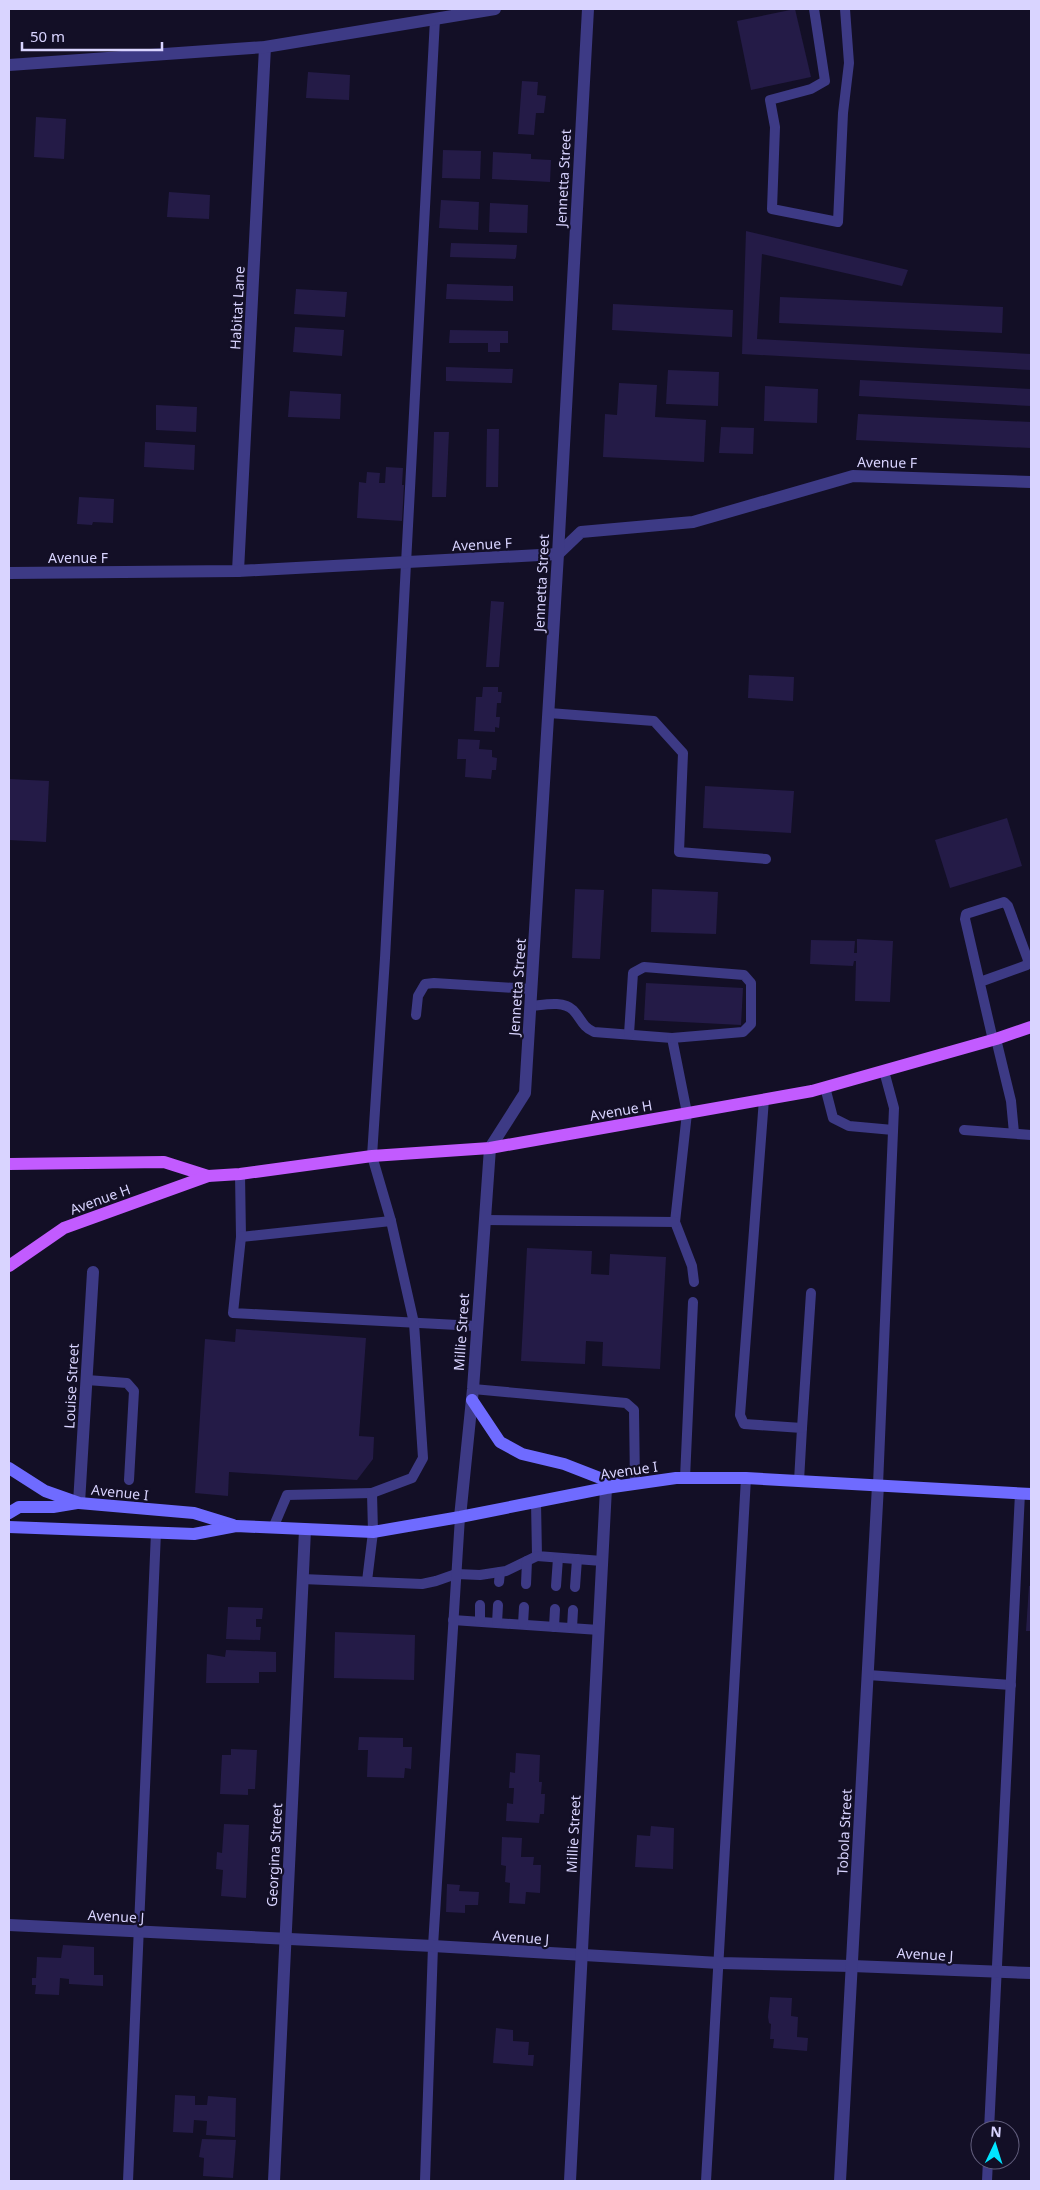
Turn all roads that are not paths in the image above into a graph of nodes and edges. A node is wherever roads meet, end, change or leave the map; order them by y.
1 (495, 9) edge
2 (588, 9) edge
3 (814, 9) edge
4 (845, 9) edge
5 (435, 19) junction
6 (265, 47) junction
7 (9, 65) edge
8 (1031, 482) edge
9 (558, 554) junction
10 (407, 563) junction
11 (238, 571) junction
12 (9, 573) edge
13 (549, 713) junction
14 (766, 859) dead end
15 (980, 982) junction
16 (532, 989) junction
17 (531, 1006) junction
18 (416, 1015) dead end
19 (1031, 1028) edge
20 (629, 1034) junction
21 (672, 1038) junction
22 (995, 1040) junction
23 (884, 1071) junction
24 (825, 1088) junction
25 (764, 1099) junction
26 (687, 1113) junction
27 (893, 1130) junction
28 (964, 1130) dead end
29 (1014, 1133) junction
30 (1031, 1135) edge
31 (490, 1148) junction
32 (372, 1156) junction
33 (9, 1164) edge
34 (240, 1174) junction
35 (208, 1176) junction
36 (484, 1220) junction
37 (391, 1221) junction
38 (675, 1222) junction
39 (241, 1237) junction
40 (9, 1266) edge
41 (93, 1272) dead end
42 (694, 1282) dead end
43 (811, 1293) dead end
44 (693, 1302) dead end
45 (414, 1323) junction
46 (476, 1326) junction
47 (87, 1380) junction
48 (472, 1394) junction
49 (802, 1428) junction
50 (9, 1468) edge
51 (684, 1478) junction
52 (746, 1478) junction
53 (129, 1480) dead end
54 (799, 1481) junction
55 (635, 1484) junction
56 (878, 1485) junction
57 (620, 1486) junction
58 (606, 1488) junction
59 (372, 1493) junction
60 (1026, 1494) edge
61 (536, 1502) junction
62 (79, 1503) junction
63 (9, 1513) edge
64 (460, 1517) junction
65 (236, 1526) junction
66 (9, 1527) edge
67 (273, 1528) junction
68 (304, 1530) junction
69 (156, 1532) junction
70 (373, 1532) junction
71 (537, 1556) junction
72 (558, 1558) junction
73 (577, 1559) junction
74 (527, 1561) junction
75 (602, 1561) junction
76 (456, 1574) junction
77 (302, 1580) junction
78 (367, 1581) junction
79 (526, 1584) dead end
80 (556, 1586) dead end
81 (575, 1587) dead end
82 (480, 1605) dead end
83 (498, 1605) dead end
84 (524, 1607) dead end
85 (555, 1609) dead end
86 (573, 1610) dead end
87 (453, 1620) junction
88 (480, 1621) junction
89 (497, 1622) junction
90 (523, 1624) junction
91 (554, 1626) junction
92 (572, 1628) junction
93 (598, 1630) junction
94 (868, 1676) junction
95 (1011, 1685) junction
96 (9, 1925) edge
97 (139, 1932) junction
98 (285, 1939) junction
99 (434, 1946) junction
100 (582, 1956) junction
101 (719, 1963) junction
102 (852, 1966) junction
103 (997, 1972) junction
104 (1031, 1974) edge
105 (990, 2120) edge
106 (128, 2181) edge
107 (274, 2181) edge
108 (426, 2181) edge
109 (570, 2181) edge
110 (706, 2181) edge
111 (840, 2181) edge

1 - 5 street
2 - 9 street, Jennetta Street
3 - 4 lane
5 - 6 street
5 - 10 lane
6 - 7 street
6 - 11 street, Habitat Lane
8 - 9 street, Avenue F
9 - 10 street, Avenue F
9 - 13 street, Jennetta Street
10 - 11 street, Avenue F
10 - 32 lane
11 - 12 street, Avenue F
13 - 14 lane
13 - 16 street, Jennetta Street
15 - 15 lane
15 - 22 lane
16 - 17 street, Jennetta Street
16 - 18 lane
17 - 20 lane
17 - 31 street, Jennetta Street
19 - 22 main road, Avenue H
20 - 21 lane
20 - 21 lane
21 - 26 lane
22 - 23 main road, Avenue H
22 - 29 lane
23 - 24 main road, Avenue H
23 - 27 lane
24 - 25 main road, Avenue H
24 - 27 lane
25 - 26 main road, Avenue H
25 - 49 lane
26 - 31 main road, Avenue H
26 - 38 lane
27 - 56 lane
28 - 29 lane
29 - 30 lane
31 - 32 main road, Avenue H
31 - 36 street, Millie Street
32 - 34 main road, Avenue H
32 - 37 lane
33 - 35 main road, Avenue H
34 - 35 main road, Avenue H
34 - 39 lane
35 - 40 main road, Avenue H
36 - 38 lane
36 - 46 street, Millie Street
37 - 39 lane
37 - 45 lane
38 - 42 lane
39 - 45 lane
41 - 47 street, Louise Street
43 - 49 lane
44 - 51 lane
45 - 46 lane
45 - 59 lane
46 - 48 street, Millie Street
47 - 53 lane
47 - 62 street, Louise Street
48 - 55 lane
48 - 57 main road
48 - 64 street, Millie Street
49 - 54 lane
50 - 62 main road, Avenue I
51 - 52 main road, Avenue I
51 - 55 main road, Avenue I
52 - 54 main road, Avenue I
52 - 101 lane
54 - 56 main road, Avenue I
55 - 57 main road, Avenue I
56 - 60 main road, Avenue I
56 - 94 street, Tobola Street
57 - 58 main road, Avenue I
58 - 61 main road, Avenue I
58 - 75 street, Millie Street
59 - 67 lane
59 - 70 lane
60 - 95 lane
61 - 64 main road, Avenue I
61 - 71 lane
62 - 63 main road
62 - 65 main road, Avenue I
64 - 70 main road, Avenue I
64 - 76 lane
65 - 67 main road, Avenue I
65 - 69 main road, Avenue I
66 - 69 main road, Avenue I
67 - 68 main road, Avenue I
68 - 70 main road, Avenue I
68 - 77 street, Georgina Street
69 - 97 lane
70 - 78 lane
71 - 72 lane
71 - 74 lane
72 - 73 lane
72 - 80 lane
73 - 75 lane
73 - 81 lane
74 - 76 lane
74 - 79 lane
75 - 93 street, Millie Street
76 - 78 lane
76 - 87 lane
77 - 78 lane
77 - 98 street, Georgina Street
82 - 88 lane
83 - 89 lane
84 - 90 lane
85 - 91 lane
86 - 92 lane
87 - 88 lane
87 - 99 lane
88 - 89 lane
89 - 90 lane
90 - 91 lane
91 - 92 lane
92 - 93 lane
93 - 100 street, Millie Street
94 - 95 lane
94 - 102 street, Tobola Street
95 - 103 lane
96 - 97 street, Avenue J
97 - 98 street, Avenue J
97 - 106 lane
98 - 99 street, Avenue J
98 - 107 street, Georgina Street
99 - 100 street, Avenue J
99 - 108 lane
100 - 101 street, Avenue J
100 - 109 street, Millie Street
101 - 102 street, Avenue J
101 - 110 lane
102 - 103 street, Avenue J
102 - 111 street, Tobola Street
103 - 104 street, Avenue J
103 - 105 lane

